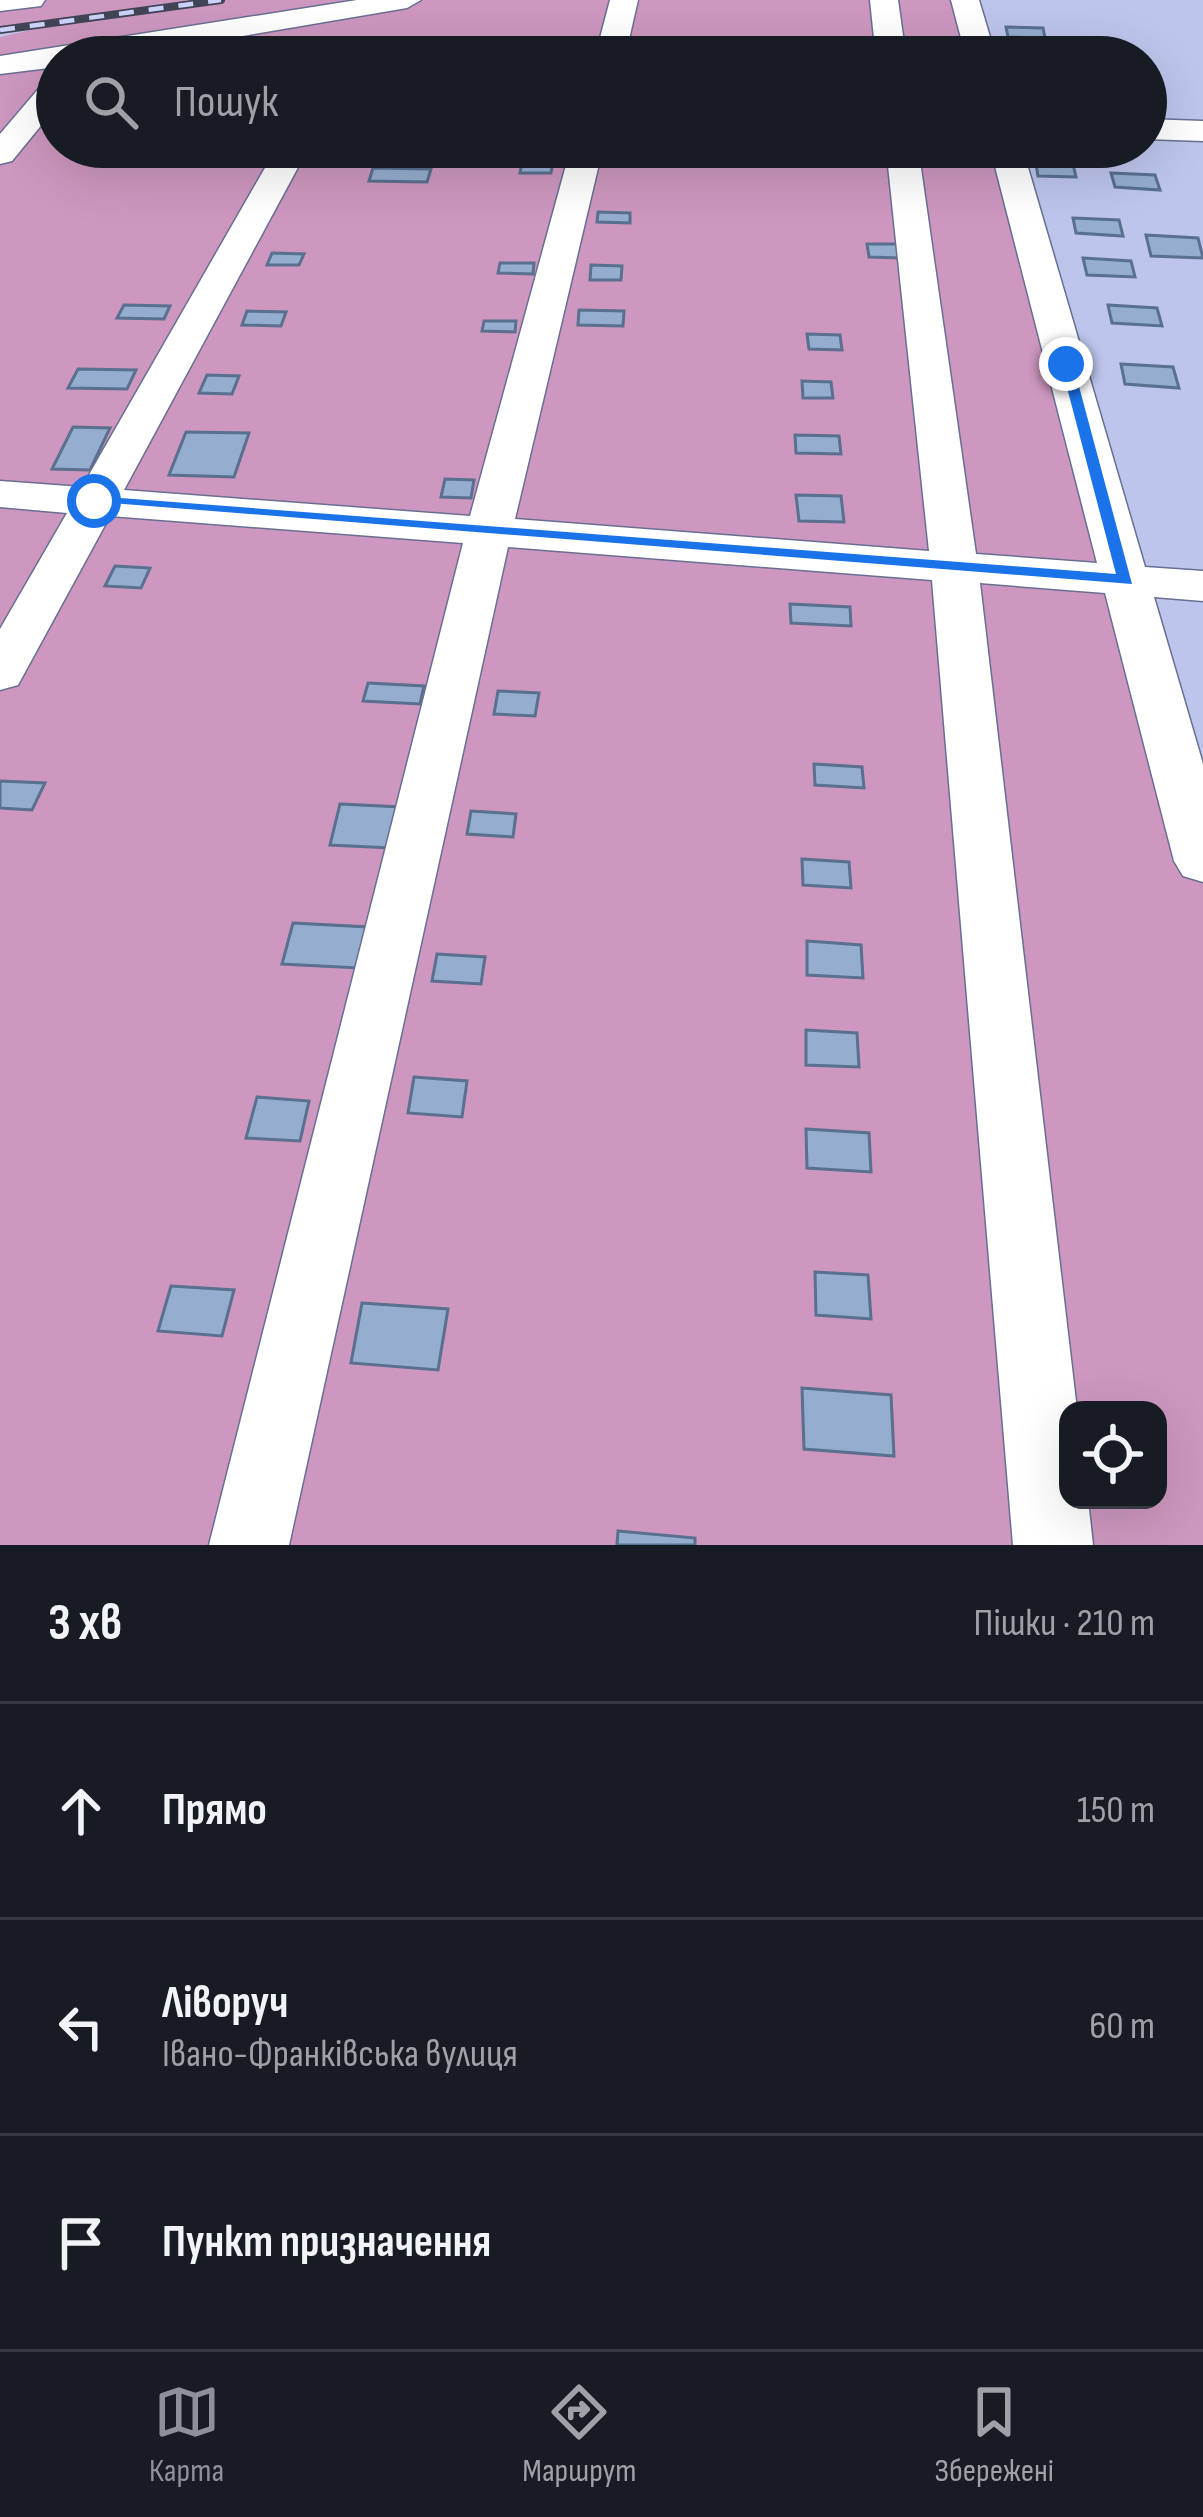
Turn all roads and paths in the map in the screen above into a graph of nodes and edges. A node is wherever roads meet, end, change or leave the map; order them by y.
1 (31, 0) edge
2 (407, 0) edge
3 (624, 0) edge
4 (884, 0) edge
5 (965, 0) edge
6 (0, 3) edge
7 (372, 7) junction
8 (198, 36) edge
9 (355, 36) edge
10 (615, 36) edge
11 (888, 36) edge
12 (975, 36) edge
13 (36, 61) edge
14 (0, 65) edge
15 (36, 111) edge
16 (1167, 130) edge
17 (1203, 131) edge
18 (0, 154) edge
19 (281, 168) edge
20 (582, 168) edge
21 (905, 168) edge
22 (1012, 168) edge
23 (0, 494) edge
24 (94, 501) junction
25 (489, 531) junction
26 (954, 566) junction
27 (1126, 580) junction
28 (1203, 586) edge
29 (0, 673) edge
30 (1203, 861) edge
31 (249, 1545) edge
32 (1053, 1545) edge

1 - 6 street
2 - 7 street
3 - 10 street
4 - 11 street
5 - 12 street
7 - 8 street
7 - 9 street
13 - 14 street
15 - 18 street
16 - 17 street
19 - 24 street
20 - 25 street
21 - 26 street
22 - 27 street
23 - 24 street
24 - 25 street
24 - 29 street
25 - 26 street
25 - 31 street
26 - 27 street
26 - 32 street
27 - 28 street
27 - 30 street

